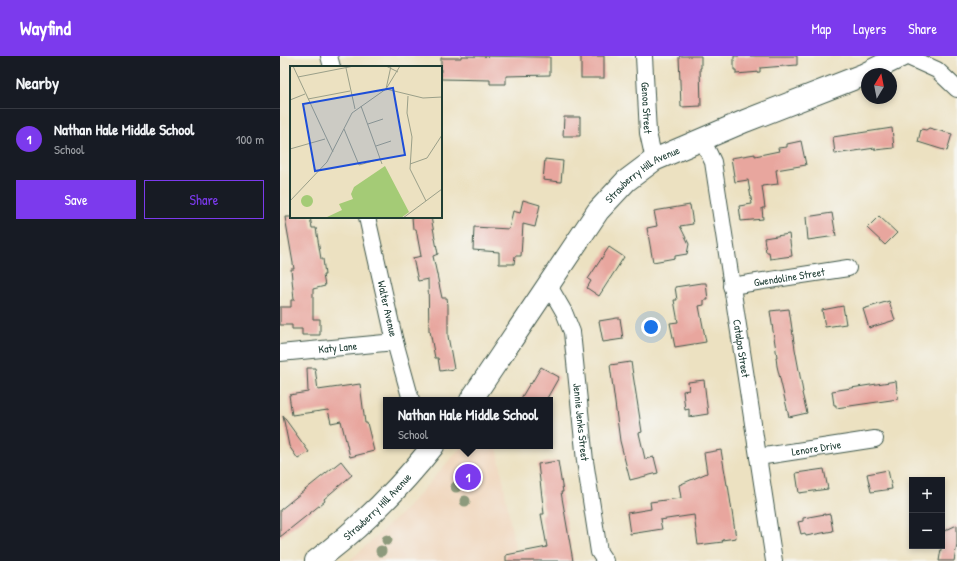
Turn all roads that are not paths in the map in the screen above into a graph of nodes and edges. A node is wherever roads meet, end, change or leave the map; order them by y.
1 (329, 56) edge
2 (644, 56) edge
3 (901, 56) edge
4 (906, 56) edge
5 (332, 66) edge
6 (957, 89) edge
7 (702, 139) junction
8 (654, 160) junction
9 (366, 218) edge
10 (848, 268) dead end
11 (549, 286) junction
12 (731, 286) junction
13 (395, 342) junction
14 (280, 353) edge
15 (410, 397) edge
16 (473, 397) edge
17 (875, 439) dead end
18 (431, 449) edge
19 (758, 457) junction
20 (770, 560) edge
21 (316, 561) edge
22 (605, 561) edge

1 - 5 street
2 - 8 street, Genoa Street
3 - 7 main road, Strawberry Hill Avenue
4 - 6 street
7 - 8 main road, Strawberry Hill Avenue
7 - 12 street, Catalpa Street
8 - 11 main road, Strawberry Hill Avenue
9 - 13 street, Walter Avenue
10 - 12 street, Gwendoline Street
11 - 16 main road, Strawberry Hill Avenue
11 - 22 street, Jennie Jenks Street
12 - 19 street, Catalpa Street
13 - 14 street, Katy Lane
13 - 15 street, Walter Avenue
17 - 19 street, Lenore Drive
18 - 21 main road, Strawberry Hill Avenue
19 - 20 street, Catalpa Street

